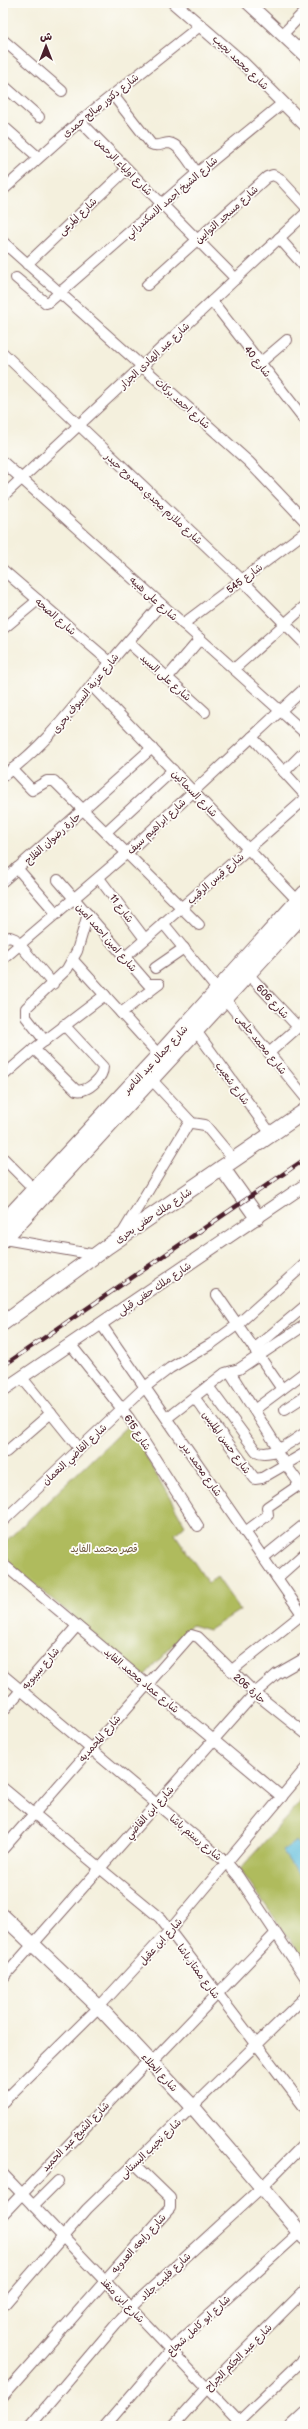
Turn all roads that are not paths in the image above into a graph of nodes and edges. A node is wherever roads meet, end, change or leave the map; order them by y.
1 (174, 3) edge
2 (255, 5) edge
3 (305, 11) edge
4 (201, 24) junction
5 (282, 35) junction
6 (3, 40) edge
7 (302, 49) edge
8 (3, 85) edge
9 (62, 91) dead end
10 (113, 95) junction
11 (283, 103) junction
12 (39, 117) dead end
13 (80, 121) junction
14 (305, 125) edge
15 (3, 126) edge
16 (38, 157) junction
17 (126, 169) junction
18 (197, 173) junction
19 (3, 190) edge
20 (162, 204) junction
21 (305, 206) edge
22 (305, 214) edge
23 (279, 238) junction
24 (197, 240) junction
25 (3, 242) edge
26 (27, 264) junction
27 (305, 267) edge
28 (16, 278) dead end
29 (236, 278) junction
30 (147, 285) dead end
31 (60, 293) junction
32 (212, 301) junction
33 (287, 340) dead end
34 (3, 353) edge
35 (260, 363) junction
36 (142, 366) junction
37 (305, 420) edge
38 (78, 426) junction
39 (3, 462) edge
40 (21, 479) junction
41 (3, 496) edge
42 (305, 521) edge
43 (305, 532) edge
44 (3, 570) edge
45 (242, 580) junction
46 (38, 600) junction
47 (161, 604) junction
48 (305, 606) edge
49 (286, 623) junction
50 (183, 624) junction
51 (3, 630) edge
52 (200, 639) junction
53 (128, 642) junction
54 (305, 644) edge
55 (110, 662) junction
56 (234, 669) junction
57 (167, 678) junction
58 (92, 686) junction
59 (305, 688) edge
60 (280, 711) junction
61 (205, 712) dead end
62 (305, 733) edge
63 (252, 737) junction
64 (152, 748) junction
65 (305, 751) edge
66 (12, 770) junction
67 (173, 770) junction
68 (284, 772) junction
69 (3, 776) edge
70 (193, 791) junction
71 (305, 795) edge
72 (305, 799) edge
73 (82, 810) junction
74 (106, 832) junction
75 (248, 849) junction
76 (127, 853) junction
77 (17, 868) junction
78 (99, 878) junction
79 (58, 880) dead end
80 (3, 881) edge
81 (75, 899) junction
82 (182, 907) junction
83 (303, 908) edge
84 (57, 914) junction
85 (88, 914) junction
86 (163, 923) junction
87 (199, 925) dead end
88 (3, 939) edge
89 (145, 939) junction
90 (19, 944) junction
91 (184, 948) junction
92 (124, 957) junction
93 (3, 959) edge
94 (73, 960) junction
95 (155, 968) dead end
96 (248, 974) junction
97 (53, 984) junction
98 (104, 995) junction
99 (222, 995) junction
100 (122, 1013) junction
101 (302, 1024) edge
102 (64, 1025) junction
103 (196, 1031) junction
104 (45, 1041) junction
105 (34, 1049) junction
106 (269, 1053) junction
107 (159, 1055) junction
108 (3, 1076) edge
109 (151, 1079) junction
110 (305, 1097) edge
111 (305, 1111) edge
112 (190, 1121) junction
113 (271, 1134) junction
114 (3, 1158) edge
115 (228, 1164) junction
116 (305, 1184) edge
117 (35, 1190) junction
118 (257, 1217) junction
119 (3, 1223) edge
120 (120, 1238) junction
121 (3, 1240) edge
122 (96, 1255) junction
123 (305, 1264) edge
124 (217, 1295) dead end
125 (305, 1306) edge
126 (3, 1323) edge
127 (101, 1324) junction
128 (237, 1325) junction
129 (305, 1325) edge
130 (71, 1345) junction
131 (256, 1353) junction
132 (230, 1372) junction
133 (305, 1372) edge
134 (23, 1379) junction
135 (208, 1386) junction
136 (145, 1387) junction
137 (282, 1389) junction
138 (3, 1390) edge
139 (305, 1396) edge
140 (194, 1397) junction
141 (123, 1409) junction
142 (254, 1410) junction
143 (285, 1410) dead end
144 (51, 1413) junction
145 (167, 1418) junction
146 (304, 1436) edge
147 (79, 1448) junction
148 (277, 1449) junction
149 (6, 1452) dead end
150 (305, 1453) edge
151 (286, 1464) junction
152 (302, 1488) edge
153 (3, 1521) edge
154 (305, 1524) edge
155 (198, 1526) dead end
156 (245, 1532) junction
157 (305, 1553) edge
158 (263, 1558) junction
159 (3, 1564) edge
160 (277, 1578) junction
161 (303, 1613) edge
162 (77, 1626) junction
163 (198, 1637) joint
164 (304, 1660) edge
165 (231, 1671) junction
166 (3, 1675) edge
167 (146, 1684) junction
168 (21, 1691) junction
169 (255, 1693) junction
170 (3, 1711) edge
171 (305, 1733) edge
172 (213, 1739) junction
173 (89, 1749) junction
174 (305, 1769) edge
175 (3, 1788) edge
176 (282, 1797) junction
177 (156, 1804) junction
178 (33, 1814) junction
179 (3, 1849) edge
180 (227, 1863) junction
181 (99, 1868) junction
182 (3, 1916) edge
183 (170, 1930) junction
184 (275, 1934) junction
185 (32, 1943) junction
186 (305, 1977) edge
187 (3, 1978) edge
188 (216, 1995) junction
189 (305, 1997) edge
190 (99, 2007) junction
191 (256, 2045) junction
192 (150, 2061) junction
193 (5, 2096) edge
194 (192, 2107) junction
195 (305, 2108) edge
196 (305, 2143) edge
197 (134, 2163) junction
198 (3, 2174) edge
199 (58, 2181) dead end
200 (262, 2187) junction
201 (21, 2193) junction
202 (33, 2206) junction
203 (3, 2214) edge
204 (302, 2235) edge
205 (62, 2236) junction
206 (105, 2281) junction
207 (305, 2290) edge
208 (3, 2306) edge
209 (130, 2308) junction
210 (170, 2350) junction
211 (305, 2358) edge
212 (207, 2388) junction
213 (3, 2396) edge
214 (305, 2412) edge
215 (239, 2425) edge
216 (30, 2426) edge
217 (105, 2426) edge
218 (173, 2426) edge
219 (291, 2426) edge

1 - 4 street, شارع محمد نجيب
2 - 5 street
3 - 5 street
4 - 10 street, شارع دكتور صالح حمدى
4 - 11 street, شارع محمد نجيب
5 - 7 street
6 - 9 street
8 - 12 street
10 - 13 street, شارع دكتور صالح حمدى
10 - 18 street
11 - 14 street, شارع محمد نجيب
11 - 18 street, شارع الشيخ احمد الاسكندراني
13 - 16 street, شارع دكتور صالح حمدى
13 - 17 street, شارع اولياء الرحمن
15 - 16 street
16 - 19 street, شارع دكتور صالح حمدى
17 - 20 street, شارع اولياء الرحمن
17 - 26 street, شارع المرعى
18 - 20 street, شارع الشيخ احمد الاسكندراني
20 - 24 street, شارع اولياء الرحمن
20 - 31 street, شارع الشيخ احمد الاسكندراني
21 - 24 street, شارع مسجد التوابين
22 - 23 street, شارع عبد الهادى الجزار
23 - 27 street
23 - 29 street, شارع عبد الهادى الجزار
24 - 29 street, شارع اولياء الرحمن
24 - 30 street, شارع مسجد التوابين
25 - 26 street, شارع احمد بركات
26 - 31 street, شارع احمد بركات
28 - 31 street, شارع الشيخ احمد الاسكندراني
29 - 32 street, شارع عبد الهادى الجزار
31 - 36 street, شارع احمد بركات
32 - 35 street, شارع 40
32 - 36 street, شارع عبد الهادى الجزار
33 - 35 street
34 - 38 street, شارع ملازم مجدي ممدوح حيدر
35 - 37 street, شارع 40
36 - 38 street, شارع عبد الهادى الجزار
36 - 42 street, شارع احمد بركات
38 - 40 street, شارع عبد الهادى الجزار
38 - 45 street, شارع ملازم مجدي ممدوح حيدر
39 - 40 street, شارع على هيبه
40 - 41 street, شارع عبد الهادى الجزار
40 - 47 street, شارع على هيبه
43 - 45 street, شارع 545
44 - 46 street, شارع الصحه
45 - 49 street, شارع ملازم مجدي ممدوح حيدر
45 - 50 street, شارع 545
46 - 51 street
46 - 55 street, شارع الصحه
47 - 50 street, شارع على هيبه
47 - 53 street, شارع عزبة السيوف بحرى
48 - 49 street
49 - 54 street, شارع ملازم مجدي ممدوح حيدر
49 - 56 street
50 - 52 street, شارع على هيبه
52 - 56 street, شارع على هيبه
52 - 57 street
53 - 55 street, شارع عزبة السيوف بحرى
53 - 57 street, شارع على السيد
55 - 58 street, شارع عزبة السيوف بحرى
56 - 60 street, شارع على هيبه
57 - 61 street, شارع على السيد
58 - 64 street, شارع السماكين
58 - 66 street, شارع عزبة السيوف بحرى
59 - 60 street, شارع ابراهيم سيف
60 - 62 street, شارع على هيبه
60 - 63 street, شارع ابراهيم سيف
63 - 68 street
63 - 70 street, شارع ابراهيم سيف
64 - 67 street, شارع السماكين
64 - 73 street, حارة رضوان الفلاح
65 - 68 street
66 - 69 street, شارع عزبة السيوف بحرى
66 - 73 street
67 - 70 street, شارع السماكين
67 - 74 street
68 - 71 street
70 - 75 street, شارع السماكين
70 - 76 street, شارع ابراهيم سيف
72 - 75 street, شارع قيس الرقيب
73 - 74 street
73 - 77 street, حارة رضوان الفلاح
74 - 76 street
75 - 82 street, شارع قيس الرقيب
75 - 83 street, شارع السماكين
76 - 78 street, شارع ابراهيم سيف
76 - 82 street
77 - 80 street, حارة رضوان الفلاح
77 - 84 street
78 - 81 street, شارع ابراهيم سيف
78 - 89 street, شارع 11
79 - 81 street, شارع امين احمد امين
81 - 84 street, شارع ابراهيم سيف
81 - 85 street, شارع امين احمد امين
82 - 86 street, شارع قيس الرقيب
82 - 87 street
83 - 96 main road, شارع جمال عبد الناصر
83 - 99 main road, شارع جمال عبد الناصر
84 - 90 street, شارع ابراهيم سيف
85 - 92 street, شارع امين احمد امين
85 - 94 street
86 - 89 street, شارع قيس الرقيب
86 - 91 street, شارع محمد حلمى
88 - 90 street
89 - 92 street, شارع قيس الرقيب
90 - 93 street, شارع ابراهيم سيف
90 - 97 street
91 - 95 street
91 - 99 street, شارع محمد حلمى
92 - 100 street, شارع امين احمد امين
94 - 97 street
94 - 98 street
96 - 99 main road, شارع جمال عبد الناصر
96 - 101 street, شارع 606
97 - 104 street
98 - 100 street
98 - 102 street
99 - 103 main road, شارع جمال عبد الناصر
99 - 106 street, شارع محمد حلمى
99 - 107 main road, شارع جمال عبد الناصر
100 - 107 street
101 - 106 street
102 - 104 street
102 - 105 street
103 - 109 main road, شارع جمال عبد الناصر
103 - 113 street, شارع شعيب
104 - 105 street
105 - 108 street
106 - 110 street, شارع محمد حلمى
107 - 117 main road, شارع جمال عبد الناصر
109 - 112 street
109 - 121 main road, شارع جمال عبد الناصر
111 - 113 main road, شارع ملك حفنى بحرى
112 - 115 street
112 - 120 street
113 - 115 main road, شارع ملك حفنى بحرى
114 - 117 street
115 - 118 main road
115 - 120 main road, شارع ملك حفنى بحرى
116 - 118 street, شارع ملك حفنى قبلى
117 - 119 main road, شارع جمال عبد الناصر
118 - 127 street, شارع ملك حفنى قبلى
120 - 122 main road, شارع ملك حفنى بحرى
121 - 122 street
122 - 126 main road, شارع ملك حفنى بحرى
123 - 128 street, شارع القاضي النعمان
124 - 128 street
125 - 131 street
127 - 130 street, شارع ملك حفنى قبلى
127 - 136 street, شارع محمد بدر
128 - 131 street
128 - 136 street, شارع القاضي النعمان
129 - 131 street
130 - 134 street, شارع ملك حفنى قبلى
130 - 141 street, شارع 615
131 - 132 street
131 - 137 street
132 - 135 street
132 - 142 street
133 - 137 street
134 - 138 street, شارع ملك حفنى قبلى
134 - 144 street
135 - 140 street
135 - 148 street
136 - 141 street, شارع القاضي النعمان
136 - 145 street, شارع محمد بدر
137 - 142 street
139 - 143 street
140 - 145 street
140 - 151 street, شارع حسن المليس
141 - 147 street, شارع القاضي النعمان
141 - 155 street, شارع 615
142 - 148 street
144 - 147 street
144 - 149 street
145 - 156 street, شارع محمد بدر
146 - 148 street
147 - 153 street, شارع القاضي النعمان
148 - 151 street
150 - 151 street, شارع حسن المليس
151 - 152 street
152 - 156 street
154 - 158 street
156 - 158 street, شارع محمد بدر
157 - 160 street
158 - 160 street, شارع محمد بدر
159 - 162 street, شارع عماد محمد الفايد
160 - 161 street, شارع محمد بدر
161 - 165 street
162 - 167 street, شارع عماد محمد الفايد
162 - 168 street, شارع سيبويه
163 - 165 street, حارة 206
163 - 167 street, شارع المحمديه
164 - 169 street, شارع ابن القاضي
165 - 169 street, حارة 206
166 - 168 street, شارع رستم باشا
167 - 172 street, شارع عماد محمد الفايد
167 - 173 street, شارع المحمديه
168 - 170 street, شارع سيبويه
168 - 173 street, شارع رستم باشا
169 - 171 street, حارة 206
169 - 172 street, شارع ابن القاضي
172 - 176 street, شارع عماد محمد الفايد
172 - 177 street, شارع ابن القاضي
173 - 177 street, شارع رستم باشا
173 - 178 street, شارع المحمديه
174 - 176 street, شارع ابن عقيل
175 - 178 street, شارع ممتاز باشا
176 - 180 street, شارع ابن عقيل
177 - 180 street, شارع رستم باشا
177 - 181 street, شارع ابن القاضي
178 - 179 street, شارع المحمديه
178 - 181 street, شارع ممتاز باشا
180 - 183 street, شارع ابن عقيل
180 - 184 street, شارع رستم باشا
181 - 183 street, شارع ممتاز باشا
181 - 185 street, شارع ابن القاضي
182 - 185 main road, شارع الجلاء
183 - 188 street, شارع ممتاز باشا
183 - 190 street, شارع ابن عقيل
184 - 186 street, شارع رستم باشا
184 - 188 street, شارع الشيخ عبد الحميد
185 - 187 street, شارع ابن القاضي
185 - 190 main road, شارع الجلاء
188 - 191 street, شارع ممتاز باشا
188 - 192 street, شارع الشيخ عبد الحميد
189 - 191 street, شارع نجيب البستانى
190 - 192 main road, شارع الجلاء
190 - 193 street, شارع ابن عقيل
191 - 194 street, شارع نجيب البستانى
191 - 195 street, شارع ممتاز باشا
192 - 194 main road, شارع الجلاء
192 - 201 street, شارع الشيخ عبد الحميد
194 - 197 street, شارع نجيب البستانى
194 - 200 main road, شارع الجلاء
196 - 200 street, شارع فليب جلاد
197 - 205 street, شارع نجيب البستانى
197 - 206 street, شارع رابعه العدويه
198 - 201 street, شارع ابن منقذ
199 - 202 street
200 - 204 main road, شارع الجلاء
200 - 209 street, شارع فليب جلاد
201 - 202 street, شارع ابن منقذ
201 - 203 street, شارع الشيخ عبد الحميد
202 - 205 street, شارع ابن منقذ
204 - 210 street, شارع ابو كامل شجاع
205 - 206 street, شارع ابن منقذ
205 - 208 street, شارع نجيب البستانى
206 - 209 street, شارع ابن منقذ
206 - 213 street, شارع رابعه العدويه
207 - 212 street, شارع عبد الحكم الجراح
209 - 210 street, شارع ابن منقذ
209 - 216 street, شارع فليب جلاد
210 - 212 street, شارع ابن منقذ
210 - 217 street, شارع ابو كامل شجاع
211 - 215 street
212 - 215 street, شارع ابن منقذ
212 - 218 street, شارع عبد الحكم الجراح
214 - 219 street

